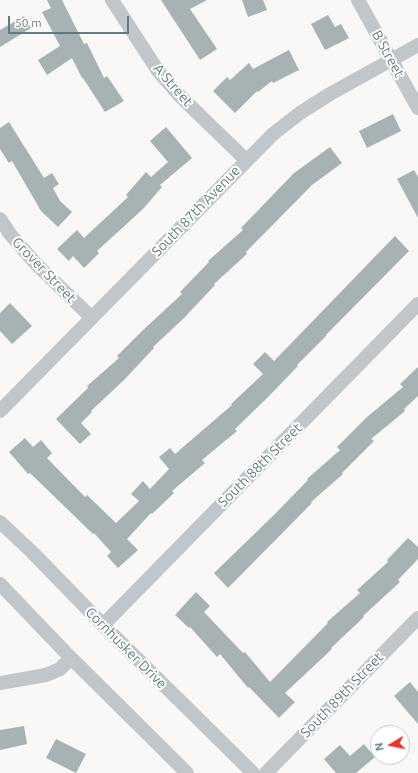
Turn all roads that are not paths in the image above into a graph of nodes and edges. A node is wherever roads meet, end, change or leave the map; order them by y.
1 (112, 0) edge
2 (358, 0) edge
3 (418, 45) edge
4 (391, 60) junction
5 (418, 108) edge
6 (246, 160) junction
7 (0, 219) edge
8 (418, 304) edge
9 (92, 318) junction
10 (0, 412) edge
11 (0, 522) edge
12 (0, 584) edge
13 (416, 624) edge
14 (102, 625) junction
15 (71, 658) junction
16 (0, 683) edge
17 (187, 773) edge
18 (253, 773) edge
19 (266, 773) edge

1 - 6 street, A Street
2 - 4 street, B Street
3 - 4 street, South 87th Avenue
4 - 5 street, B Street
4 - 6 street, South 87th Avenue
6 - 9 street, South 87th Avenue
7 - 9 street, Grover Street
8 - 14 street, South 88th Street
9 - 10 street, South 87th Avenue
11 - 14 street, Cornhusker Drive
12 - 15 street
13 - 19 street, South 89th Street
14 - 18 street, Cornhusker Drive
15 - 16 street
15 - 17 street

